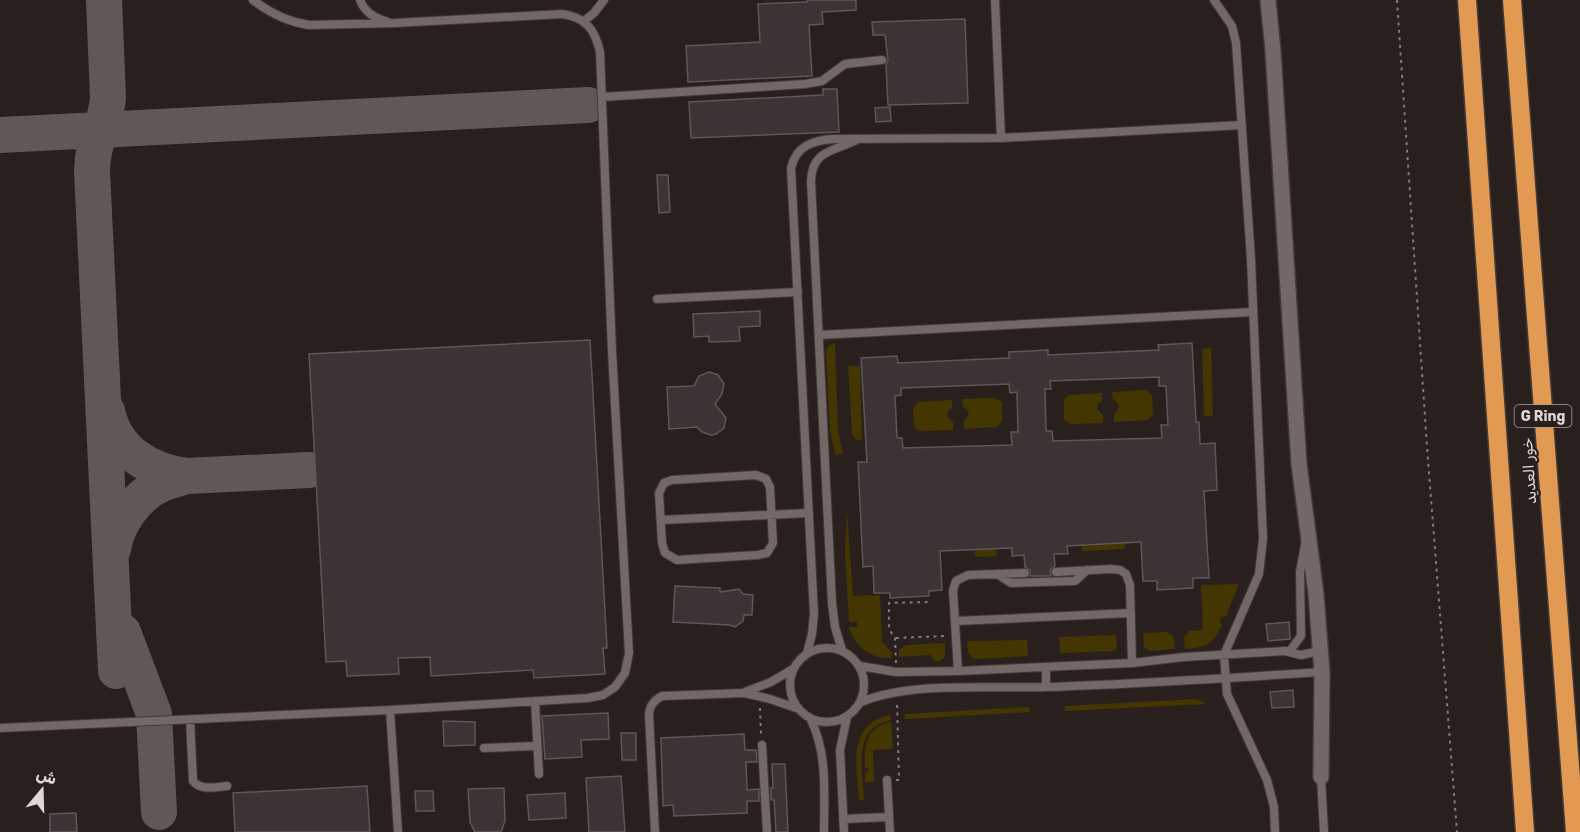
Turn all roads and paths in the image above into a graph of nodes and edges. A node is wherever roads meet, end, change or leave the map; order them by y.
1 (253, 0) edge
2 (360, 0) edge
3 (604, 0) edge
4 (995, 0) edge
5 (1214, 0) edge
6 (1268, 0) edge
7 (1397, 0) edge
8 (1467, 0) edge
9 (1512, 0) edge
10 (584, 21) junction
11 (395, 23) junction
12 (882, 60) dead end
13 (602, 97) junction
14 (1242, 125) junction
15 (1001, 138) junction
16 (858, 140) junction
17 (798, 292) junction
18 (657, 298) dead end
19 (1253, 312) junction
20 (819, 335) junction
21 (808, 513) junction
22 (771, 515) junction
23 (661, 520) junction
24 (1307, 537) junction
25 (1087, 570) junction
26 (1056, 572) dead end
27 (1025, 573) dead end
28 (997, 574) junction
29 (931, 602) dead end
30 (1131, 613) junction
31 (956, 621) junction
32 (956, 636) junction
33 (895, 638) junction
34 (842, 650) junction
35 (1290, 651) junction
36 (1320, 651) junction
37 (807, 653) junction
38 (1224, 655) junction
39 (1132, 663) junction
40 (860, 666) junction
41 (1046, 667) junction
42 (793, 669) junction
43 (958, 671) junction
44 (896, 672) junction
45 (1322, 672) junction
46 (1225, 678) junction
47 (1046, 687) junction
48 (897, 692) junction
49 (744, 693) junction
50 (759, 696) junction
51 (534, 701) junction
52 (861, 702) junction
53 (799, 709) junction
54 (390, 710) junction
55 (847, 717) junction
56 (810, 718) junction
57 (190, 719) junction
58 (0, 728) edge
59 (762, 745) joint
60 (537, 746) junction
61 (484, 748) dead end
62 (539, 774) dead end
63 (1321, 777) joint
64 (887, 780) joint
65 (226, 786) dead end
66 (889, 817) junction
67 (843, 819) junction
68 (398, 832) edge
69 (655, 832) edge
70 (767, 832) edge
71 (824, 832) edge
72 (844, 832) edge
73 (890, 832) edge
74 (1275, 832) edge
75 (1323, 832) edge
76 (1457, 832) edge
77 (1525, 832) edge
78 (1575, 832) edge

1 - 11 lane
2 - 11 lane
3 - 10 lane
4 - 15 lane
5 - 14 lane
6 - 24 street
7 - 76 path
8 - 77 highway, خور العديد / G Ring
9 - 78 highway, خور العديد / G Ring
10 - 11 lane
10 - 13 lane
12 - 13 lane
13 - 51 lane
14 - 15 lane
14 - 19 lane
15 - 16 lane
16 - 17 lane
16 - 20 lane
17 - 18 lane
17 - 21 lane
19 - 20 lane
19 - 38 lane
20 - 34 lane
21 - 22 lane
21 - 37 lane
22 - 23 lane
22 - 23 lane
22 - 23 lane
24 - 35 lane
24 - 36 street
25 - 26 lane
25 - 28 lane
25 - 30 lane
27 - 28 lane
28 - 31 lane
29 - 33 path
30 - 31 lane
30 - 39 lane
31 - 32 lane
32 - 33 path
32 - 43 lane
33 - 44 path
34 - 37 lane
34 - 40 lane
35 - 36 lane
35 - 38 lane
36 - 45 street
37 - 42 lane
38 - 39 lane
38 - 46 lane
39 - 41 lane
40 - 44 lane
40 - 52 lane
41 - 43 lane
41 - 47 lane
42 - 49 lane
42 - 53 lane
43 - 44 lane
45 - 46 lane
45 - 63 street
46 - 47 lane
46 - 74 lane
47 - 48 lane
48 - 52 lane
48 - 64 path
49 - 50 lane
49 - 69 lane
50 - 53 lane
50 - 59 path
51 - 54 lane
51 - 60 lane
52 - 55 lane
53 - 56 lane
54 - 57 lane
54 - 68 lane
55 - 56 lane
55 - 67 lane
56 - 71 lane
57 - 58 lane
57 - 65 lane
59 - 70 lane
60 - 61 lane
60 - 62 lane
63 - 75 lane
64 - 66 lane
66 - 67 lane
66 - 73 lane
67 - 72 lane

